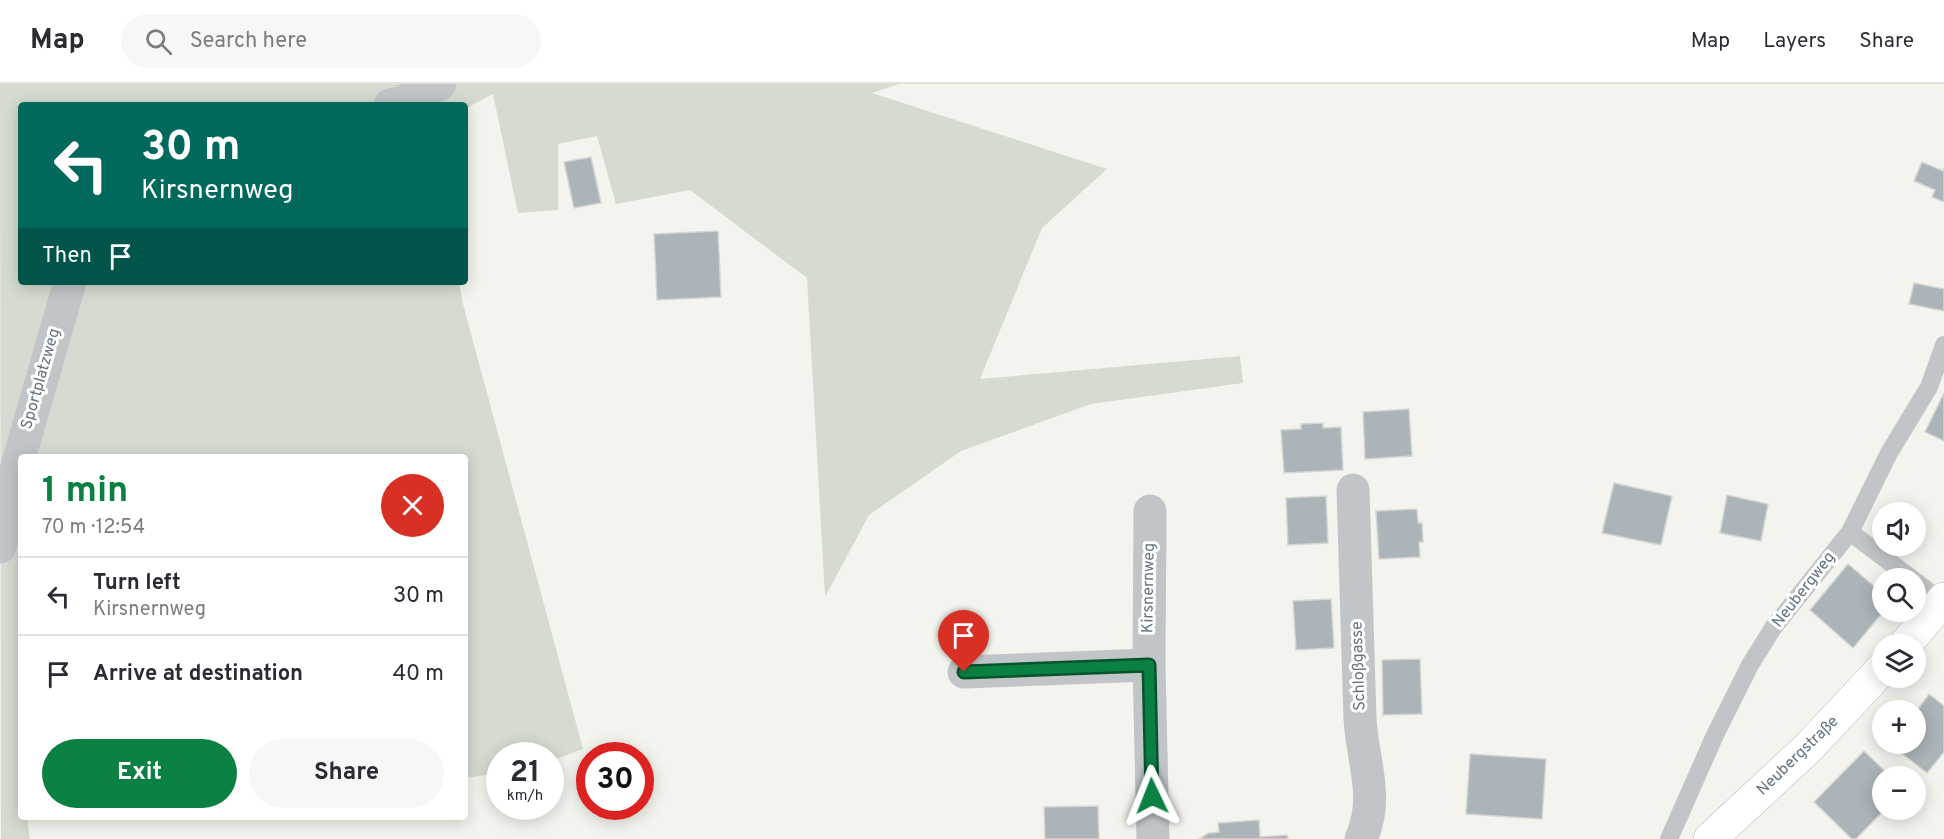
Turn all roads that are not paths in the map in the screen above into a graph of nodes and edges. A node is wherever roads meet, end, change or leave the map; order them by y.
1 (440, 84) edge
2 (402, 102) edge
3 (69, 285) edge
4 (1944, 345) edge
5 (20, 454) edge
6 (18, 463) edge
7 (1353, 490) dead end
8 (1150, 512) dead end
9 (1850, 532) junction
10 (0, 547) edge
11 (1897, 568) edge
12 (1926, 589) edge
13 (1943, 601) edge
14 (1914, 634) edge
15 (1149, 665) junction
16 (964, 672) dead end
17 (1872, 680) edge
18 (1153, 839) edge
19 (1361, 839) edge
20 (1669, 839) edge
21 (1710, 839) edge

1 - 2 street
3 - 5 street, Sportplatzweg
4 - 9 lane, Neubergweg
6 - 10 street, Sportplatzweg
7 - 19 street, Schloßgasse
8 - 15 street, Kirsnernweg
9 - 11 lane
9 - 20 lane, Neubergweg
12 - 13 lane
13 - 14 street
15 - 16 street
15 - 18 street, Kirsnernweg
17 - 21 street, Neubergstraße

